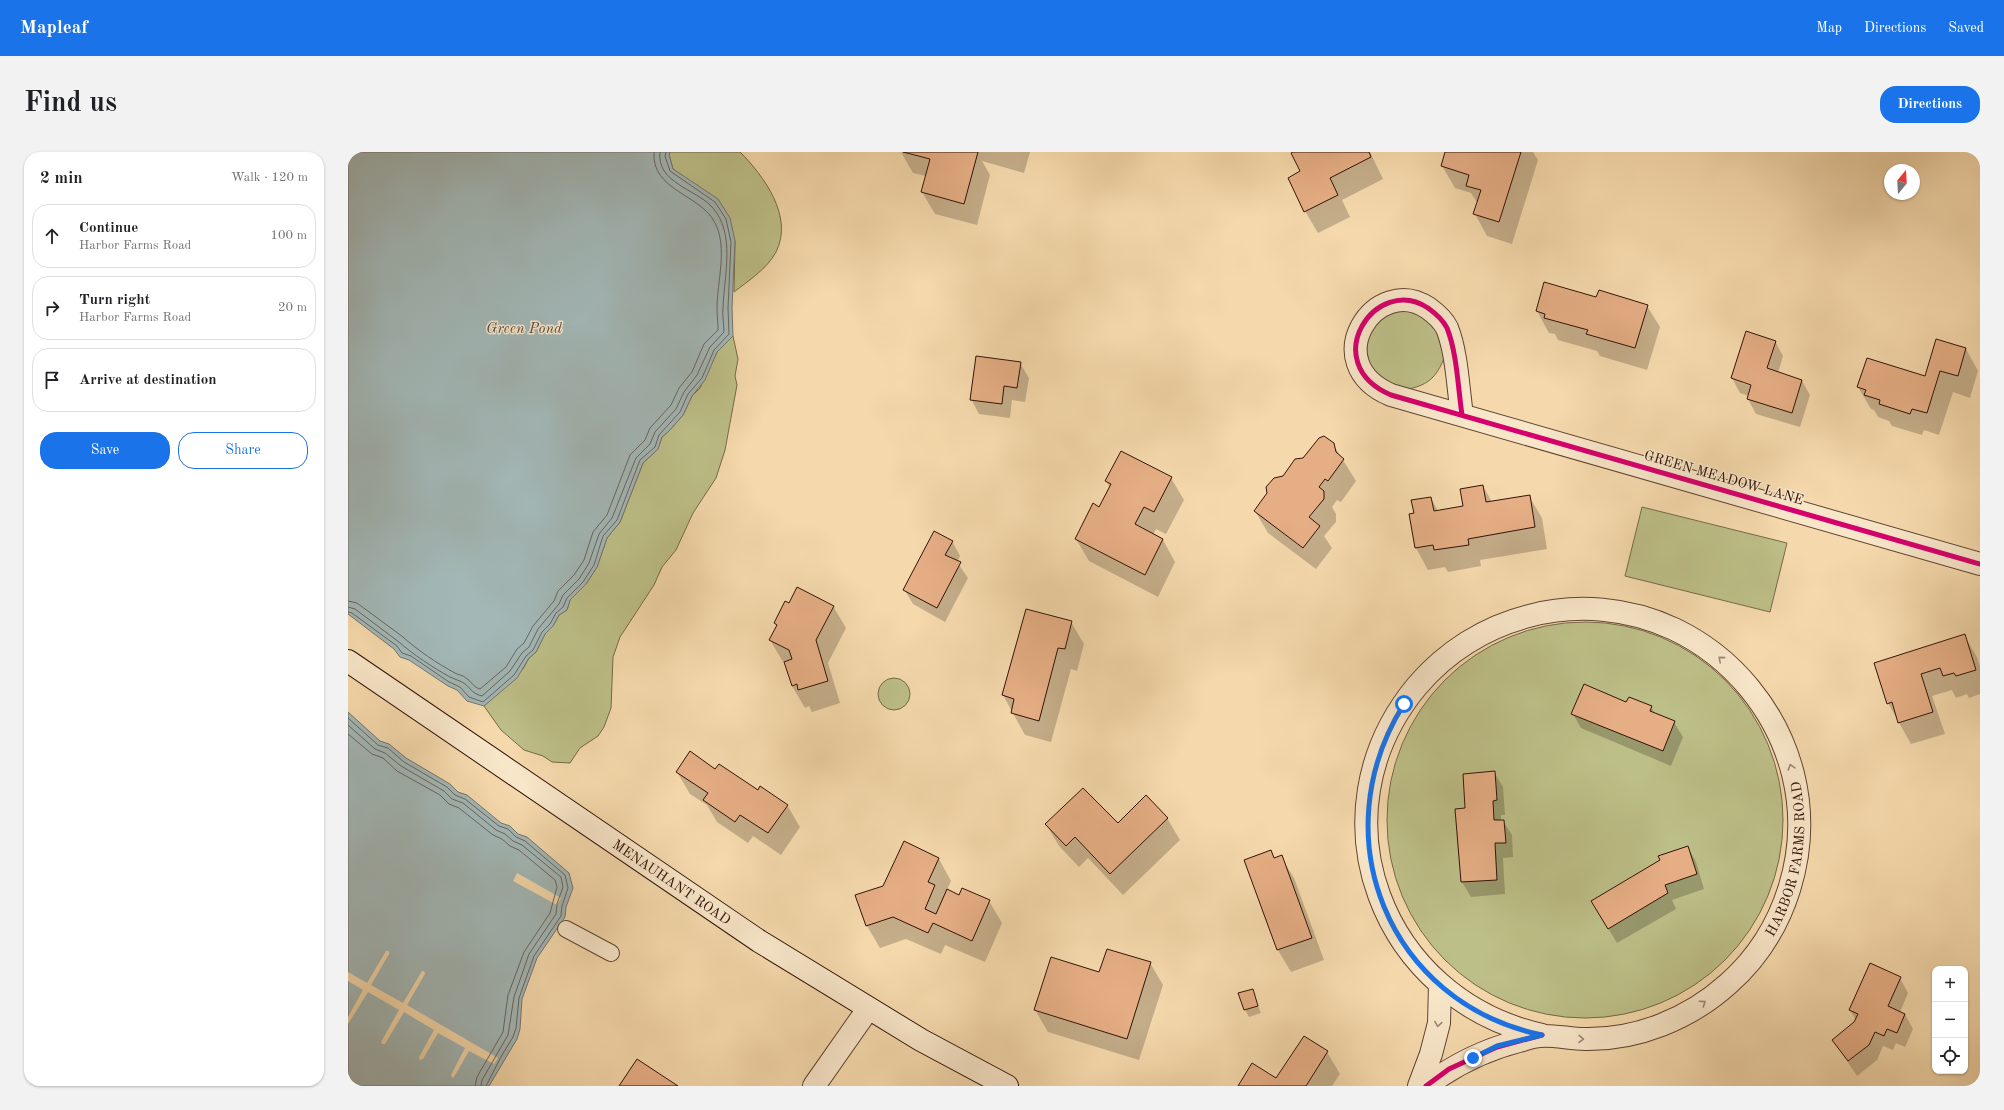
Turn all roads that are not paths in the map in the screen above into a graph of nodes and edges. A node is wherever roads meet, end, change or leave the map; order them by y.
1 (1462, 415) junction
2 (1980, 564) edge
3 (348, 661) edge
4 (566, 929) dead end
5 (611, 953) dead end
6 (1440, 985) junction
7 (868, 1009) junction
8 (1542, 1035) junction
9 (814, 1086) edge
10 (1007, 1086) edge
11 (1419, 1086) edge
12 (1426, 1086) edge

1 - 1 street, GREEN MEADOW LANE
1 - 2 street, GREEN MEADOW LANE
3 - 7 street, MENAUHANT ROAD
4 - 5 lane
6 - 8 street, HARBOR FARMS ROAD
8 -> 6 street, HARBOR FARMS ROAD
6 -> 11 street
7 - 9 street
7 - 10 street, MENAUHANT ROAD
8 - 12 street, HARBOR FARMS ROAD

